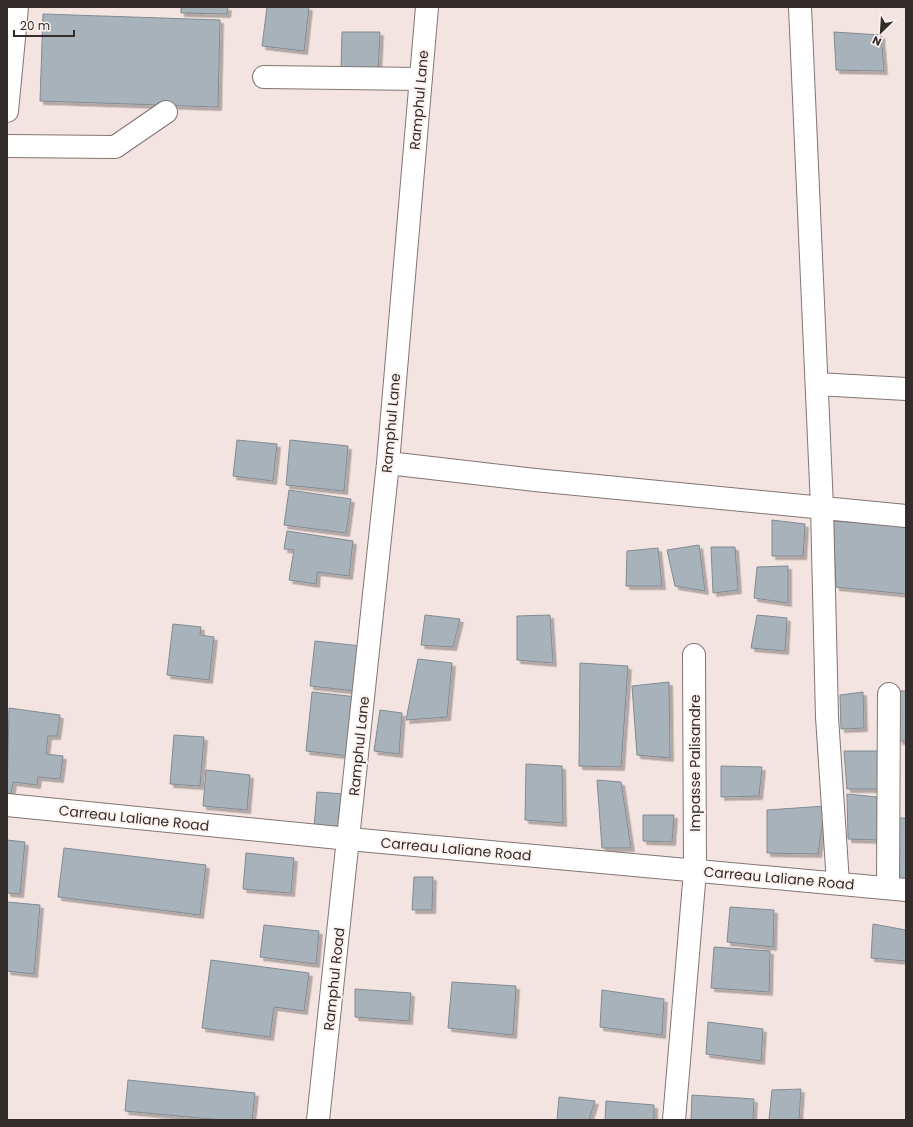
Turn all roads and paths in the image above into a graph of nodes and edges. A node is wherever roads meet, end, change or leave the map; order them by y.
1 (17, 7) edge
2 (427, 7) edge
3 (800, 7) edge
4 (264, 77) dead end
5 (421, 79) junction
6 (7, 111) edge
7 (166, 112) dead end
8 (7, 146) edge
9 (817, 384) junction
10 (906, 389) edge
11 (388, 463) junction
12 (822, 507) junction
13 (906, 516) edge
14 (694, 655) dead end
15 (889, 694) dead end
16 (7, 805) edge
17 (349, 839) junction
18 (696, 871) junction
19 (838, 883) junction
20 (897, 889) edge
21 (318, 1120) edge
22 (674, 1120) edge

1 - 6 street
2 - 5 street, Ramphul Lane
3 - 9 street
4 - 5 street
5 - 11 street, Ramphul Lane
7 - 8 street
9 - 10 street
9 - 12 street
11 - 12 street
11 - 17 street, Ramphul Lane
12 - 13 street
12 - 19 street
14 - 18 street, Impasse Palisandre
15 - 20 street
16 - 17 street, Carreau Laliane Road
17 - 18 street, Carreau Laliane Road
17 - 21 street, Ramphul Road
18 - 19 street, Carreau Laliane Road
18 - 22 street, Impasse Palisandre
19 - 20 street, Carreau Laliane Road

